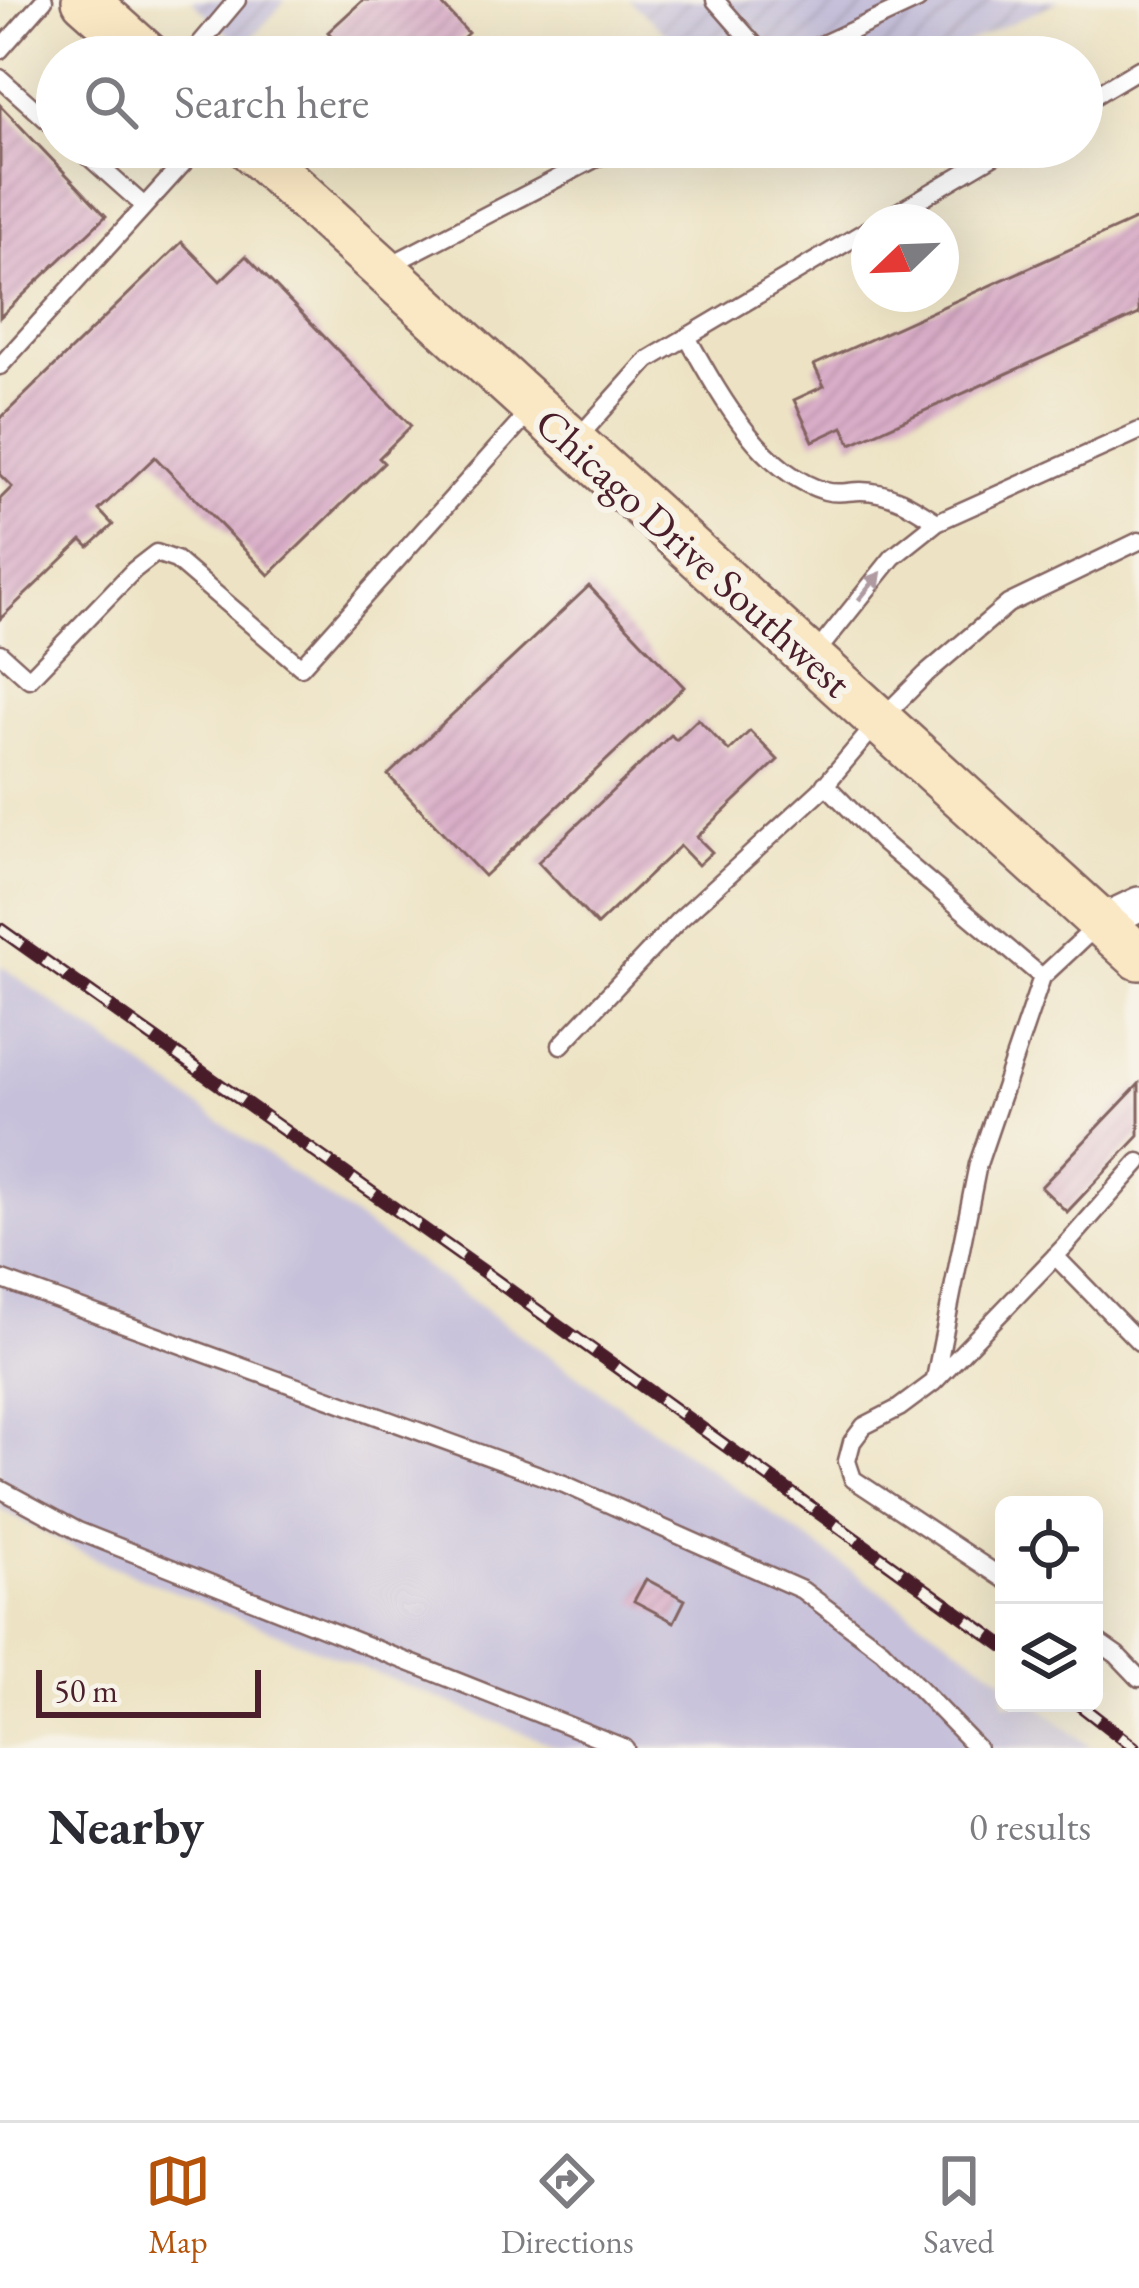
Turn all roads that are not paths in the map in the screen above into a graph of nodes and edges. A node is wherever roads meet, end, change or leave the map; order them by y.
1 (44, 0) edge
2 (85, 0) edge
3 (237, 0) edge
4 (715, 0) edge
5 (918, 0) edge
6 (125, 36) edge
7 (206, 36) edge
8 (747, 36) edge
9 (840, 36) edge
10 (0, 50) edge
11 (1139, 69) edge
12 (0, 78) edge
13 (1103, 90) edge
14 (36, 110) edge
15 (101, 168) edge
16 (178, 168) edge
17 (272, 168) edge
18 (577, 168) edge
19 (972, 168) edge
20 (911, 204) edge
21 (143, 206) junction
22 (851, 240) edge
23 (382, 269) junction
24 (687, 337) junction
25 (0, 366) edge
26 (535, 406) junction
27 (1139, 431) edge
28 (574, 442) junction
29 (938, 522) junction
30 (1139, 541) edge
31 (0, 653) edge
32 (812, 658) junction
33 (879, 721) junction
34 (825, 784) junction
35 (1120, 913) edge
36 (1139, 957) edge
37 (1042, 977) junction
38 (561, 1045) dead end
39 (1139, 1162) edge
40 (1055, 1256) junction
41 (0, 1279) edge
42 (1139, 1342) edge
43 (934, 1382) junction
44 (0, 1489) edge
45 (995, 1573) edge
46 (1103, 1645) edge
47 (1139, 1678) edge
48 (625, 1748) edge
49 (977, 1748) edge

1 - 10 lane
2 - 6 main road
3 - 7 lane
4 - 8 lane
5 - 9 lane
11 - 13 lane
12 - 14 lane
15 - 21 lane
16 - 21 lane
17 - 23 main road, Chicago Drive Southwest
18 - 23 lane
19 - 20 lane
21 - 25 lane
22 - 24 lane
23 - 26 main road, Chicago Drive Southwest
24 - 28 lane
24 - 29 lane
26 - 28 main road, Chicago Drive Southwest
26 - 31 lane
27 - 29 lane
28 - 32 main road, Chicago Drive Southwest
32 -> 29 lane
30 - 33 lane
32 - 33 main road, Chicago Drive Southwest
33 - 34 lane
33 - 35 main road, Chicago Drive Southwest
34 - 37 lane
34 - 38 lane
35 - 36 main road, Chicago Drive Southwest
35 - 37 lane
37 - 43 lane
39 - 40 lane
40 - 42 lane
40 - 43 lane
41 - 49 lane
43 - 45 lane
44 - 48 lane
46 - 47 lane

